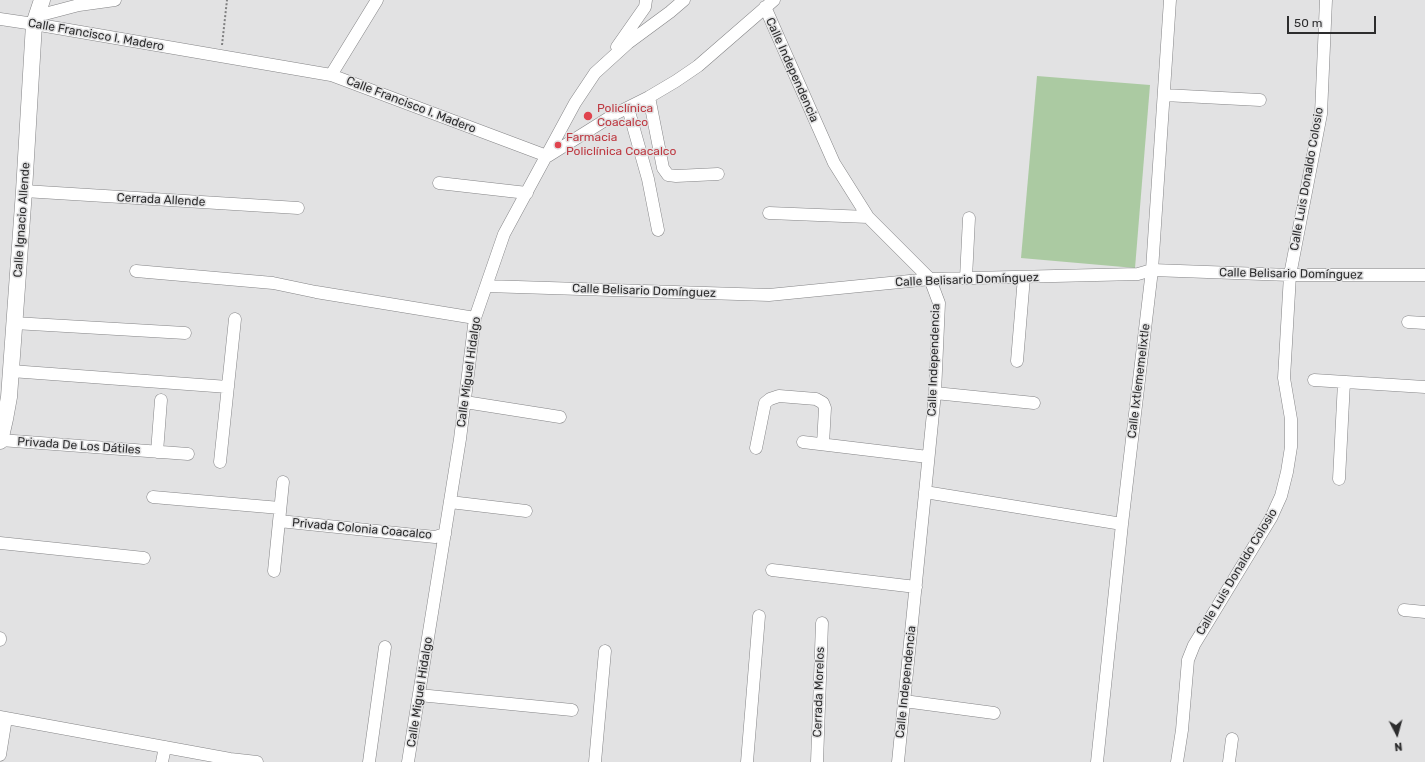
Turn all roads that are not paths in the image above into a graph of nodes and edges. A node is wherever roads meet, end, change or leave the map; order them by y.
1 (42, 0) edge
2 (115, 0) edge
3 (377, 0) edge
4 (646, 0) edge
5 (684, 0) edge
6 (1170, 0) edge
7 (1326, 0) edge
8 (769, 4) edge
9 (0, 20) edge
10 (35, 20) junction
11 (606, 63) junction
12 (331, 75) junction
13 (1164, 95) junction
14 (649, 97) junction
15 (1260, 100) dead end
16 (628, 108) junction
17 (547, 156) junction
18 (718, 174) dead end
19 (439, 183) dead end
20 (24, 192) junction
21 (527, 193) junction
22 (298, 208) dead end
23 (768, 213) dead end
24 (868, 217) junction
25 (969, 218) dead end
26 (658, 230) dead end
27 (1152, 270) junction
28 (136, 271) dead end
29 (1290, 275) junction
30 (1425, 275) edge
31 (1024, 277) junction
32 (966, 278) junction
33 (930, 279) junction
34 (486, 286) junction
35 (475, 318) junction
36 (235, 319) dead end
37 (1408, 322) dead end
38 (14, 323) junction
39 (1425, 323) edge
40 (185, 333) dead end
41 (1017, 361) dead end
42 (11, 371) junction
43 (1314, 380) dead end
44 (1344, 382) junction
45 (228, 387) junction
46 (1425, 387) edge
47 (935, 392) junction
48 (161, 400) dead end
49 (465, 402) junction
50 (1034, 403) dead end
51 (560, 417) dead end
52 (0, 440) edge
53 (803, 442) dead end
54 (823, 444) junction
55 (756, 448) dead end
56 (157, 452) junction
57 (188, 454) dead end
58 (928, 457) junction
59 (220, 462) dead end
60 (1339, 479) dead end
61 (283, 482) dead end
62 (925, 492) junction
63 (153, 497) dead end
64 (450, 502) junction
65 (280, 508) junction
66 (526, 511) dead end
67 (279, 522) junction
68 (1122, 524) junction
69 (445, 534) junction
70 (0, 543) edge
71 (144, 558) dead end
72 (772, 570) dead end
73 (274, 571) dead end
74 (916, 586) junction
75 (1404, 610) dead end
76 (1425, 612) edge
77 (759, 616) dead end
78 (822, 623) dead end
79 (385, 647) dead end
80 (605, 651) dead end
81 (419, 695) junction
82 (904, 701) junction
83 (572, 710) dead end
84 (994, 713) dead end
85 (3, 718) edge
86 (1232, 739) dead end
87 (165, 747) junction
88 (0, 755) edge
89 (162, 762) edge
90 (257, 762) edge
91 (369, 762) edge
92 (408, 762) edge
93 (595, 762) edge
94 (747, 762) edge
95 (817, 762) edge
96 (898, 762) edge
97 (1097, 762) edge
98 (1177, 762) edge
99 (1229, 762) edge

1 - 10 main road, Calle Ignacio Allende
2 - 10 street
3 - 12 street
4 - 11 street
5 - 11 street, Calle Miguel Hidalgo
6 - 13 street, Calle Ixtlememelixtle
7 - 29 street, Calle Luis Donaldo Colosio
8 - 14 street
8 - 24 street, Calle Independencia
9 - 10 street, Calle Francisco I. Madero
10 - 12 street, Calle Francisco I. Madero
10 - 20 main road, Calle Ignacio Allende
11 - 17 street, Calle Miguel Hidalgo
12 - 17 street, Calle Francisco I. Madero
13 - 15 street
13 - 27 street, Calle Ixtlememelixtle
14 - 16 street
14 - 18 street
16 - 17 street
16 - 26 street
17 - 21 street, Calle Miguel Hidalgo
19 - 21 street
20 - 22 street, Cerrada Allende
20 - 38 main road, Calle Ignacio Allende
21 - 34 street, Calle Miguel Hidalgo
23 - 24 street
24 - 33 street, Calle Independencia
25 - 32 street
27 - 29 street, Calle Belisario Domínguez
27 - 31 street, Calle Belisario Domínguez
27 - 68 street, Calle Ixtlememelixtle
28 - 35 street
29 - 30 street, Calle Belisario Domínguez
29 - 98 street, Calle Luis Donaldo Colosio
31 - 32 street, Calle Belisario Domínguez
31 - 41 street
32 - 33 street, Calle Belisario Domínguez
33 - 34 street, Calle Belisario Domínguez
33 - 47 street, Calle Independencia
34 - 35 street, Calle Miguel Hidalgo
35 - 49 street, Calle Miguel Hidalgo
36 - 45 street
37 - 39 street
38 - 40 street
38 - 42 main road, Calle Ignacio Allende
42 - 45 street
42 - 52 main road, Calle Ignacio Allende
43 - 44 street
44 - 46 street
44 - 60 street
45 - 59 street
47 - 50 street
47 - 58 street, Calle Independencia
48 - 56 street, Privada De Los Dátiles
49 - 51 street
49 - 64 street, Calle Miguel Hidalgo
52 - 56 street, Privada De Los Dátiles
53 - 54 street
54 - 55 street
54 - 58 street
56 - 57 street, Privada De Los Dátiles
58 - 62 street, Calle Independencia
61 - 65 street
62 - 68 street
62 - 74 street, Calle Independencia
63 - 65 street
64 - 66 street
64 - 69 street, Calle Miguel Hidalgo
65 - 67 street
67 - 69 street, Privada Colonia Coacalco
67 - 73 street
68 - 97 street, Calle Ixtlememelixtle
69 - 81 street, Calle Miguel Hidalgo
70 - 71 street
72 - 74 street
74 - 82 street, Calle Independencia
75 - 76 street
77 - 94 street
78 - 95 street, Cerrada Morelos
79 - 91 street
80 - 93 street
81 - 83 street
81 - 92 street, Calle Miguel Hidalgo
82 - 84 street
82 - 96 street, Calle Independencia
85 - 87 street
85 - 88 street
86 - 99 street
87 - 89 street
87 - 90 street

